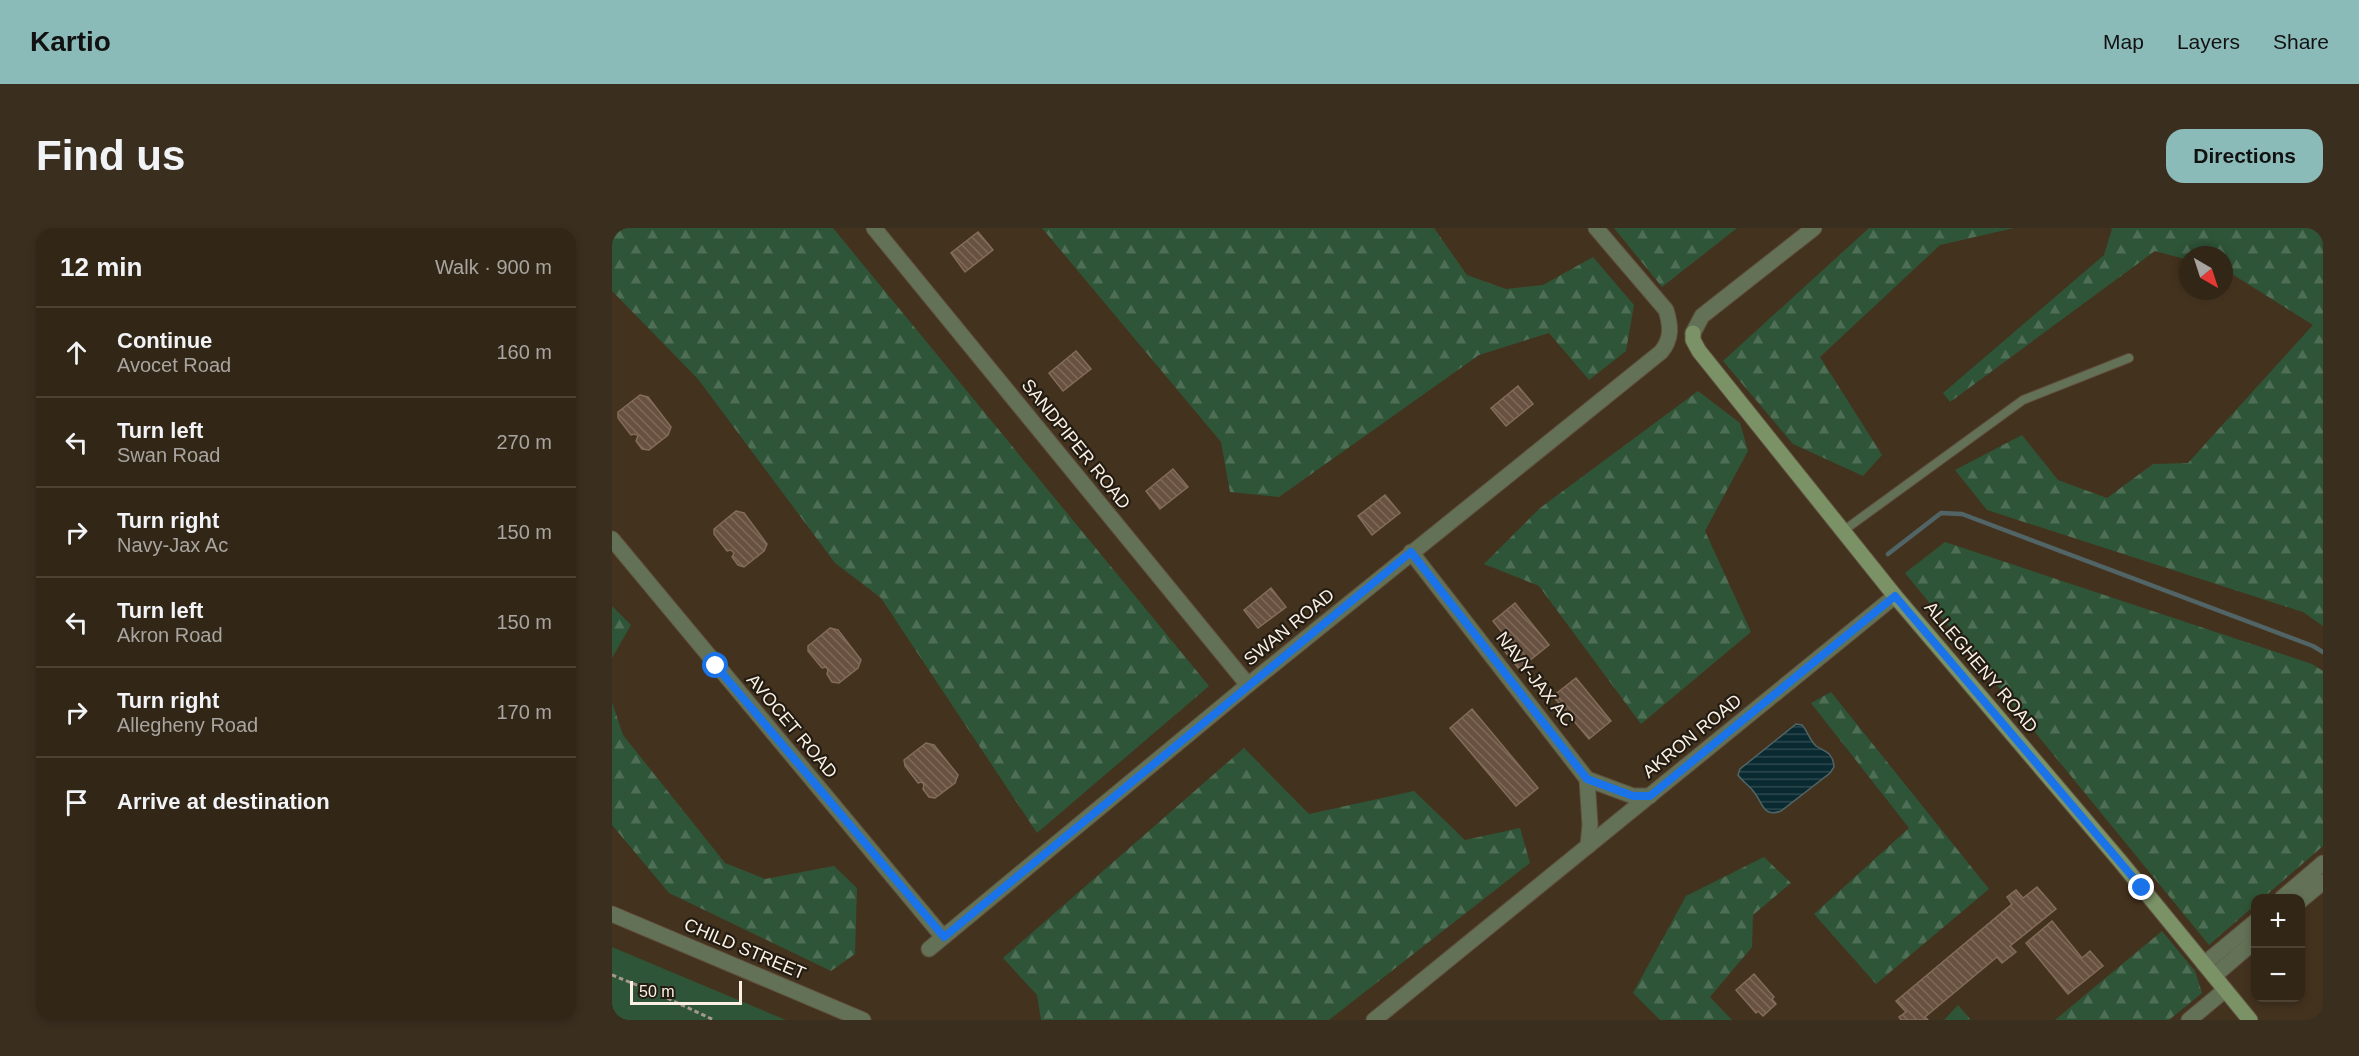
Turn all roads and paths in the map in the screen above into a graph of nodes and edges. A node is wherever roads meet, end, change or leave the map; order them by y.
1 (874, 228) edge
2 (1596, 228) edge
3 (1814, 228) edge
4 (2130, 358) dead end
5 (1843, 531) junction
6 (612, 538) edge
7 (1411, 552) junction
8 (1895, 596) junction
9 (1248, 685) junction
10 (1587, 779) junction
11 (1650, 796) junction
12 (1588, 846) junction
13 (2322, 865) edge
14 (2323, 882) edge
15 (2287, 894) edge
16 (2305, 898) edge
17 (612, 914) edge
18 (2251, 926) edge
19 (944, 937) junction
20 (2251, 943) edge
21 (929, 949) dead end
22 (2209, 970) junction
23 (612, 975) edge
24 (2226, 990) junction
25 (714, 1020) edge
26 (863, 1020) edge
27 (1374, 1020) edge
28 (2188, 1020) edge
29 (2250, 1020) edge

1 - 9 street, SANDPIPER ROAD
2 - 7 street, SWAN ROAD
3 - 5 street, ALLEGHENY ROAD
4 - 5 lane
5 - 8 street, ALLEGHENY ROAD
6 - 19 street, AVOCET ROAD
7 - 9 street, SWAN ROAD
7 - 10 street, NAVY-JAX AC
8 - 11 street, AKRON ROAD
8 - 22 street, ALLEGHENY ROAD
9 - 19 street, SWAN ROAD
10 - 11 street
10 - 12 street
11 - 12 street, AKRON ROAD
12 - 27 street, AKRON ROAD
13 - 15 street
14 - 16 street
17 - 26 street, CHILD STREET
18 - 22 street
19 - 21 street, SWAN ROAD
20 - 22 street
22 - 24 street, ALLEGHENY ROAD
23 - 25 path
24 - 28 street
24 - 29 street, ALLEGHENY ROAD

